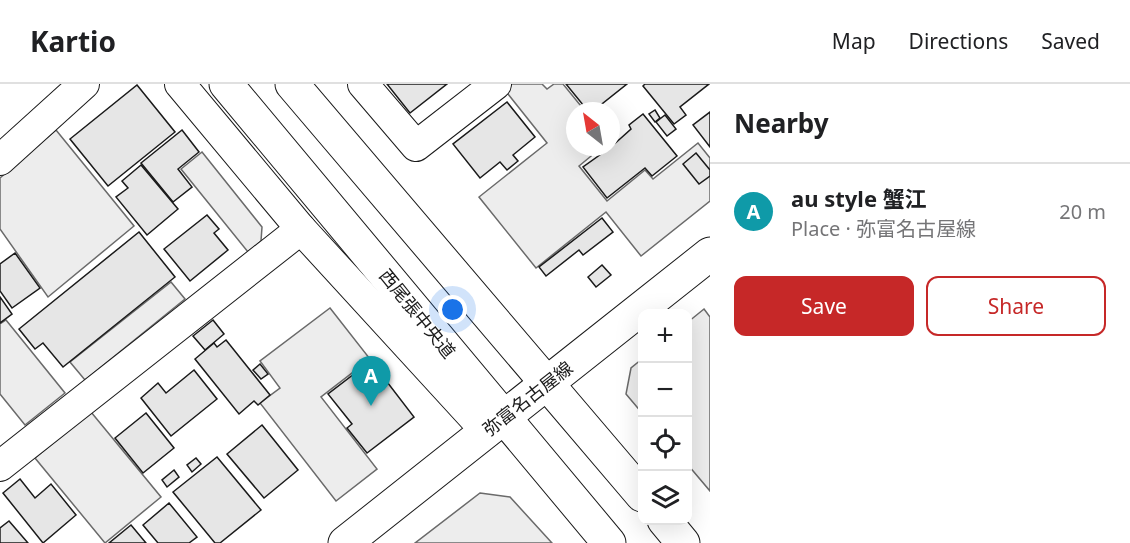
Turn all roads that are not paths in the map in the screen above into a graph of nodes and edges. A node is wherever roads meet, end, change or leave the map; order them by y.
1 (84, 84) edge
2 (180, 84) edge
3 (226, 84) edge
4 (292, 84) edge
5 (363, 84) edge
6 (496, 84) edge
7 (0, 160) edge
8 (301, 228) junction
9 (710, 254) edge
10 (548, 384) junction
11 (495, 425) junction
12 (0, 466) edge
13 (638, 490) edge
14 (668, 525) edge
15 (345, 543) edge
16 (609, 543) edge
17 (683, 543) edge

1 - 7 street
2 - 8 street
3 - 11 main road, 西尾張中央道
4 - 10 main road
5 - 6 street
8 - 11 street
8 - 12 street
9 - 10 main road, 弥富名古屋線
10 - 11 main road, 弥富名古屋線
10 - 13 main road
11 - 15 main road, 弥富名古屋線
11 - 16 main road, 西尾張中央道
14 - 17 main road

